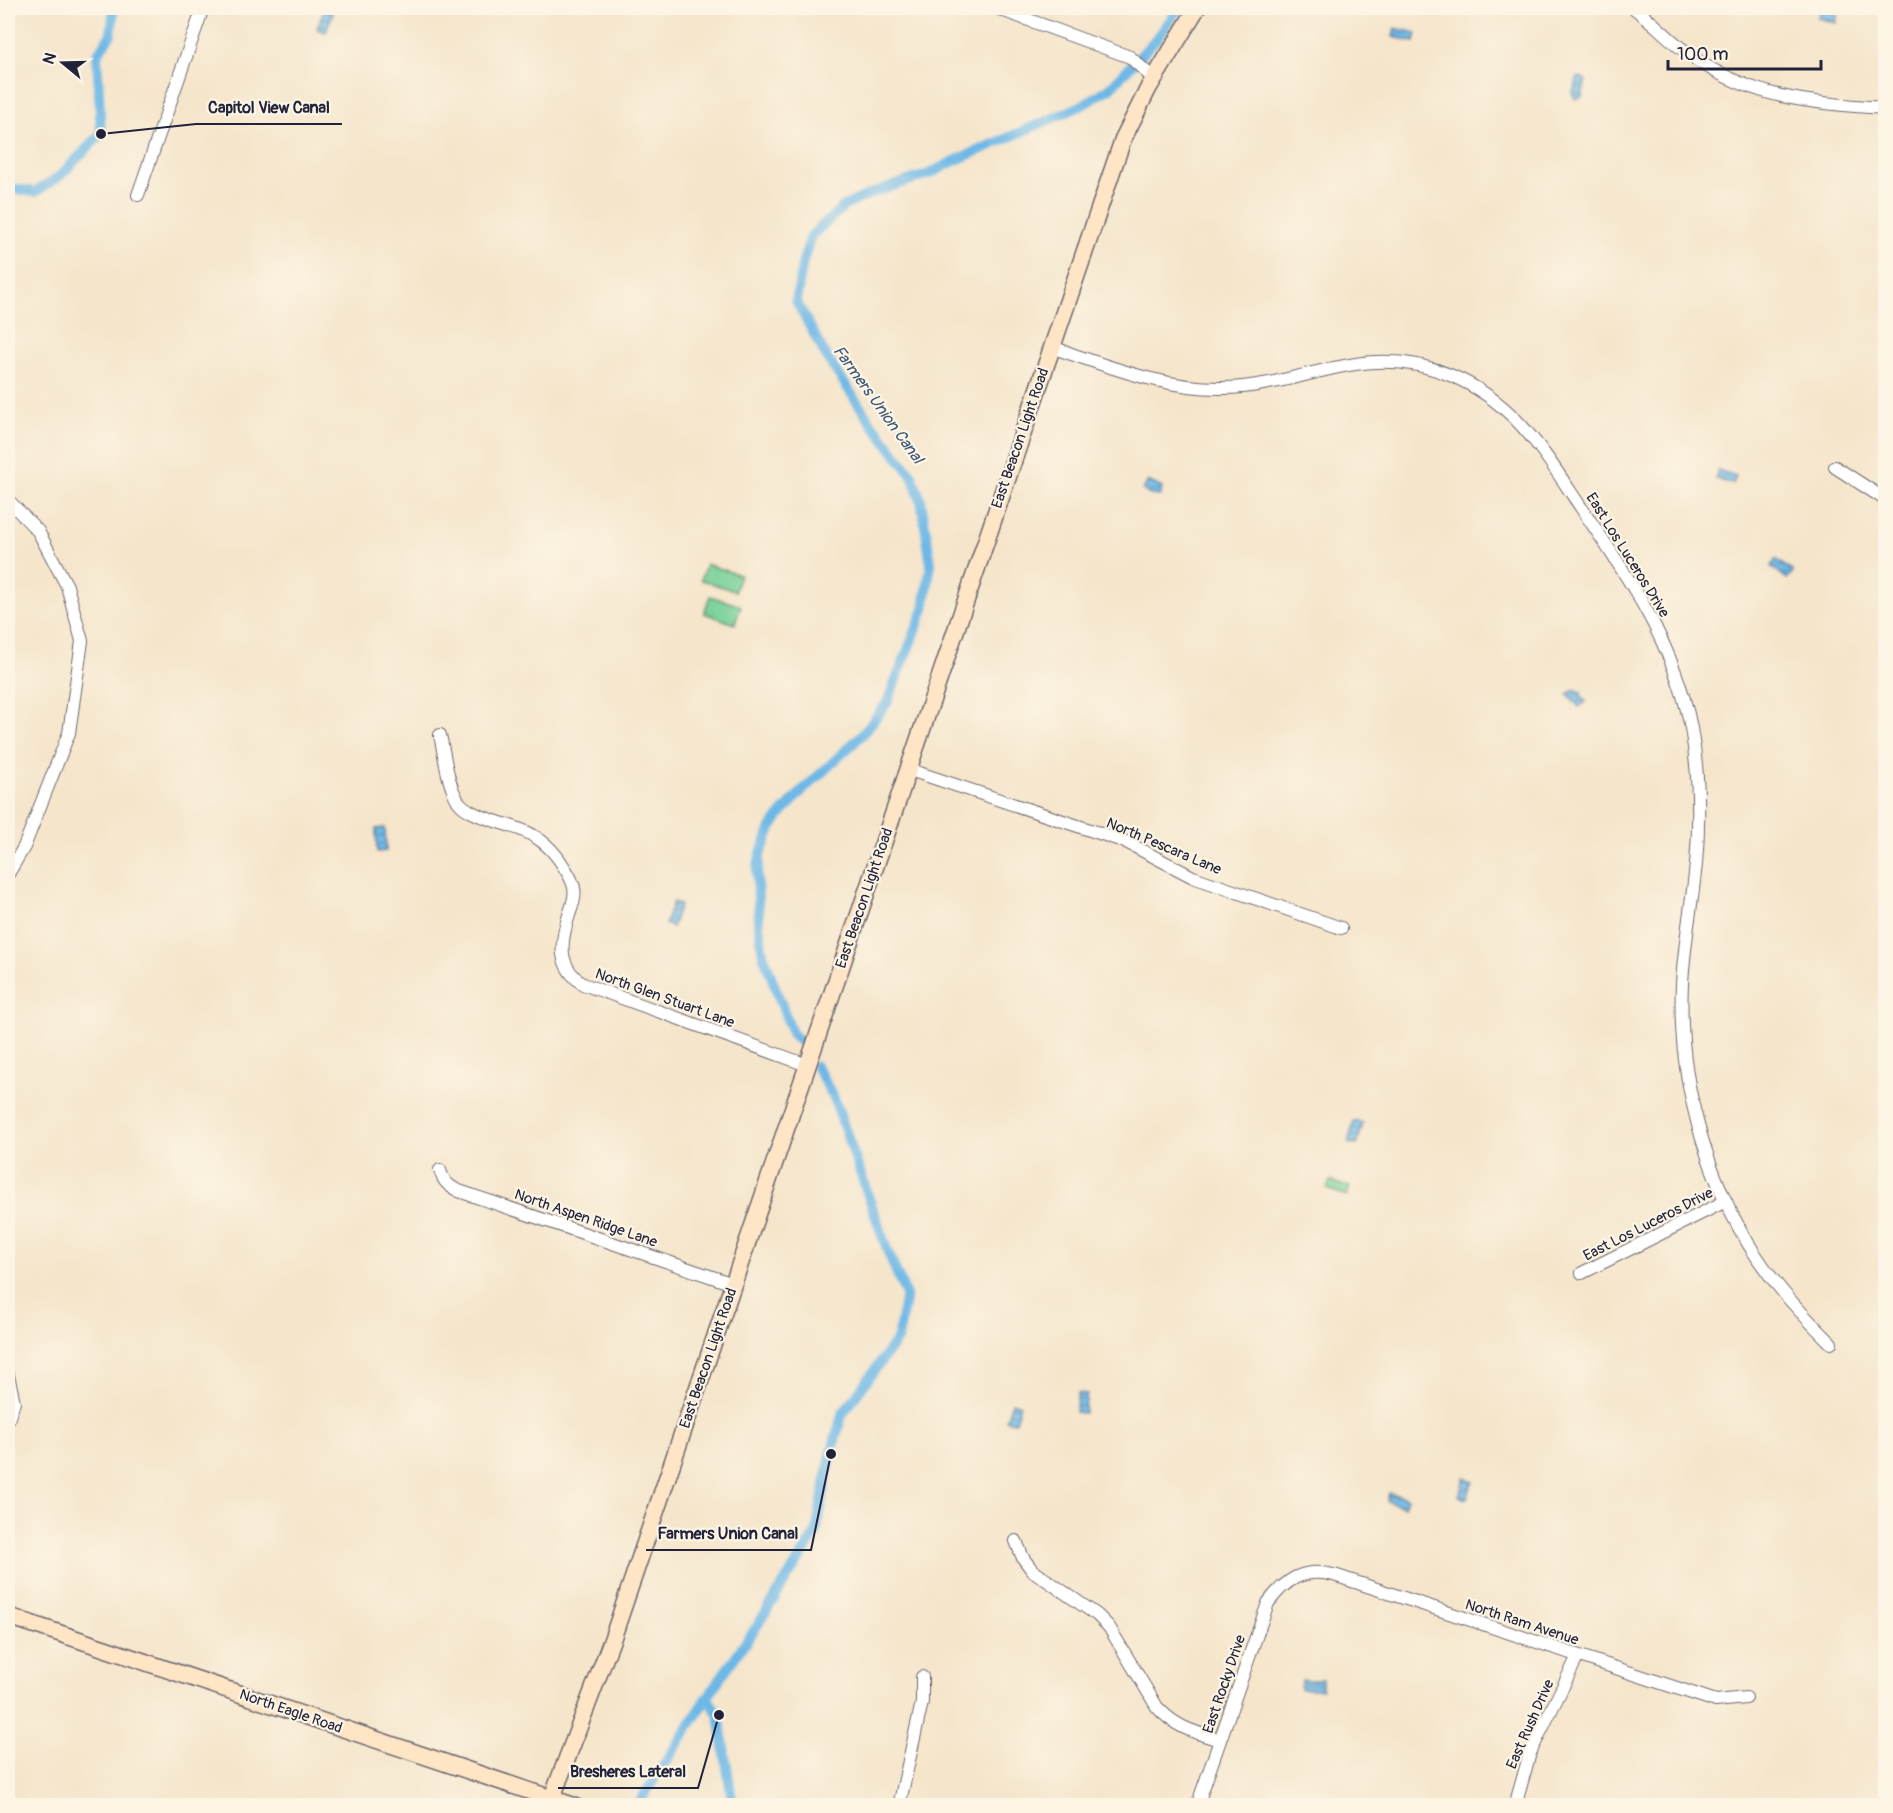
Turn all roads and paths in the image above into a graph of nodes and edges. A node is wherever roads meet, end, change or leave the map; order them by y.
1 (203, 8) edge
2 (996, 8) edge
3 (1197, 8) edge
4 (1634, 8) edge
5 (1154, 79) junction
6 (1886, 108) edge
7 (138, 195) dead end
8 (1051, 347) junction
9 (1835, 467) dead end
10 (8, 500) edge
11 (1886, 500) edge
12 (440, 735) dead end
13 (907, 769) junction
14 (8, 874) edge
15 (1341, 928) dead end
16 (807, 1065) junction
17 (440, 1170) dead end
18 (1726, 1201) junction
19 (1582, 1273) dead end
20 (733, 1284) junction
21 (1831, 1343) dead end
22 (8, 1376) edge
23 (8, 1420) edge
24 (1016, 1541) dead end
25 (1290, 1580) joint
26 (8, 1616) edge
27 (1578, 1656) junction
28 (922, 1677) dead end
29 (1746, 1698) dead end
30 (1220, 1740) junction
31 (551, 1802) edge
32 (574, 1806) edge
33 (899, 1806) edge
34 (1197, 1806) edge
35 (1515, 1806) edge

1 - 7 street
2 - 5 street
3 - 5 main road, East Beacon Light Road
4 - 6 street
5 - 8 main road, East Beacon Light Road
8 - 13 main road, East Beacon Light Road
8 - 18 street, East Los Luceros Drive
9 - 11 street
10 - 14 street
12 - 16 street, North Glen Stuart Lane
13 - 15 street, North Pescara Lane
13 - 16 main road, East Beacon Light Road
16 - 20 main road, East Beacon Light Road
17 - 20 street, North Aspen Ridge Lane
18 - 19 street, East Los Luceros Drive
18 - 21 street, East Los Luceros Drive
20 - 31 main road, East Beacon Light Road
22 - 23 street
24 - 30 street
25 - 27 street, North Ram Avenue
25 - 30 street, East Rocky Drive
26 - 31 main road, North Eagle Road
27 - 29 street, North Ram Avenue
27 - 35 street, East Rush Drive
28 - 33 street
30 - 34 street, East Rocky Drive
31 - 32 main road, North Eagle Road

